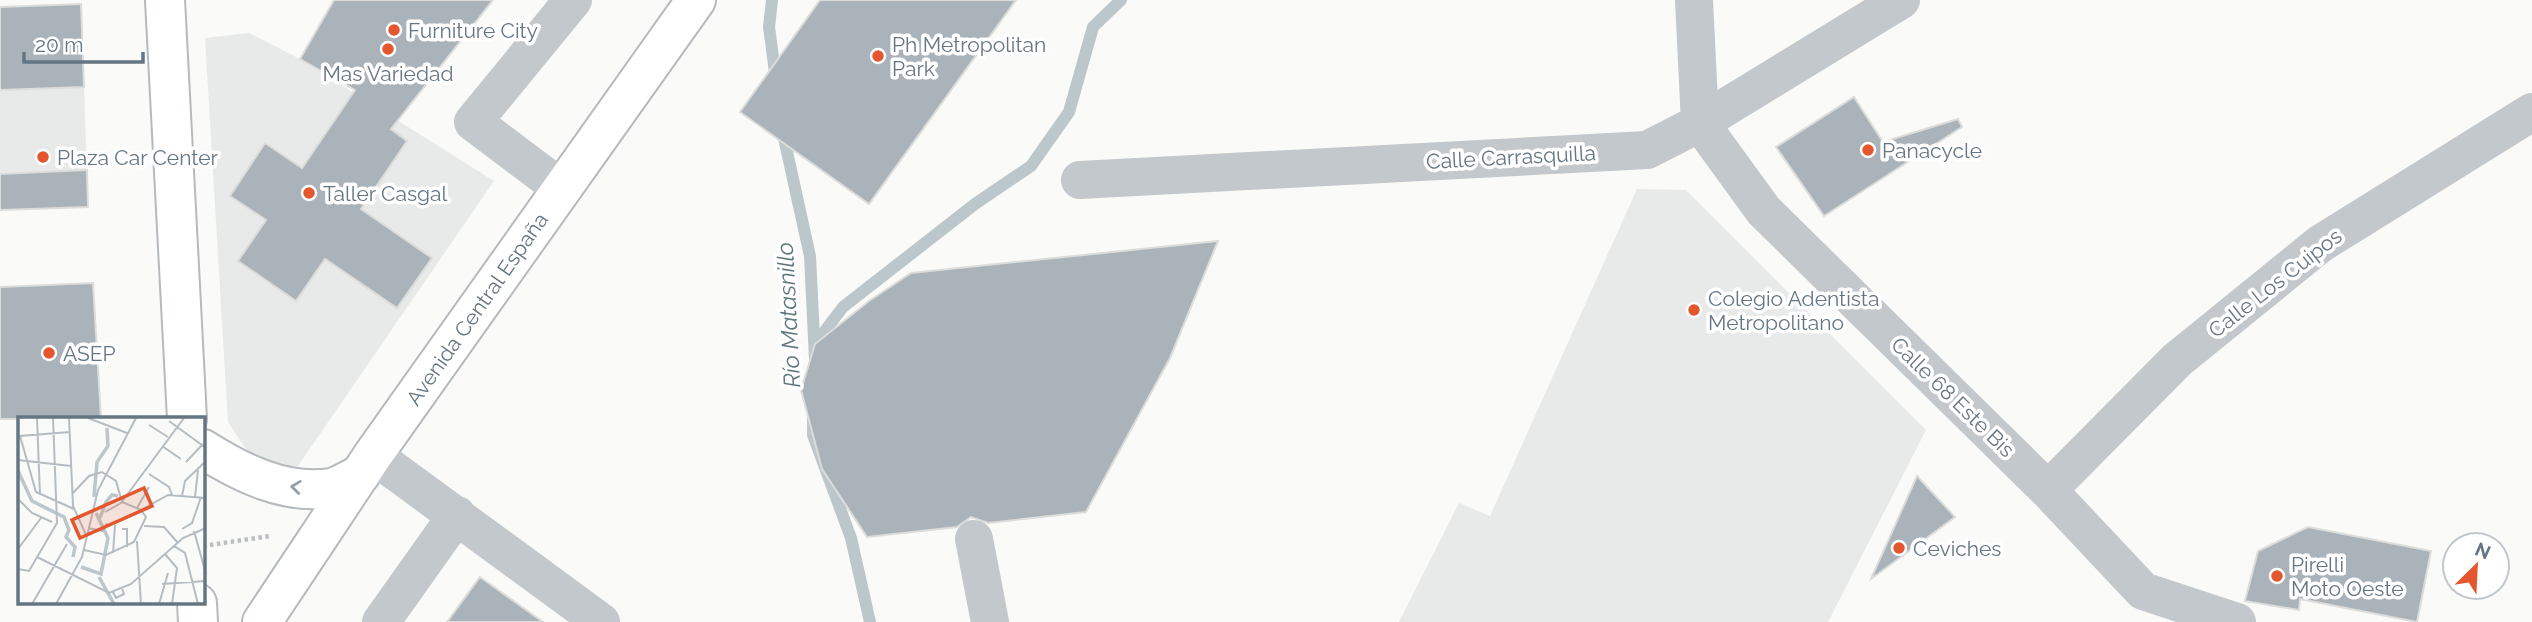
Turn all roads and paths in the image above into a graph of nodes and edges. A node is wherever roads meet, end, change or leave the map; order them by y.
1 (165, 0) edge
2 (573, 0) edge
3 (696, 0) edge
4 (1694, 0) edge
5 (1901, 0) edge
6 (2532, 112) edge
7 (1700, 123) junction
8 (1080, 180) dead end
9 (562, 189) junction
10 (187, 417) edge
11 (205, 450) edge
12 (367, 464) junction
13 (2048, 490) junction
14 (457, 515) junction
15 (974, 538) dead end
16 (205, 546) edge
17 (297, 570) junction
18 (197, 604) edge
19 (2145, 606) edge
20 (198, 622) edge
21 (262, 622) edge
22 (381, 622) edge
23 (601, 622) edge
24 (990, 622) edge
25 (2237, 622) edge

1 - 10 main road
2 - 9 street
3 - 9 main road, Avenida Central España
4 - 7 street
5 - 7 street, Calle Carrasquilla
6 - 13 street, Calle Los Cuipos
7 - 8 street, Calle Carrasquilla
7 - 13 street, Calle 68 Este Bis
9 - 12 main road, Avenida Central España
12 -> 11 main road
12 - 14 street
12 - 17 main road, Avenida Central España
13 - 19 street, Calle 68 Este Bis
14 - 22 street
14 - 23 street
15 - 24 street
16 - 17 path
17 - 21 main road, Avenida Central España
18 - 20 main road
19 - 25 street, Calle 68 Este Bis

